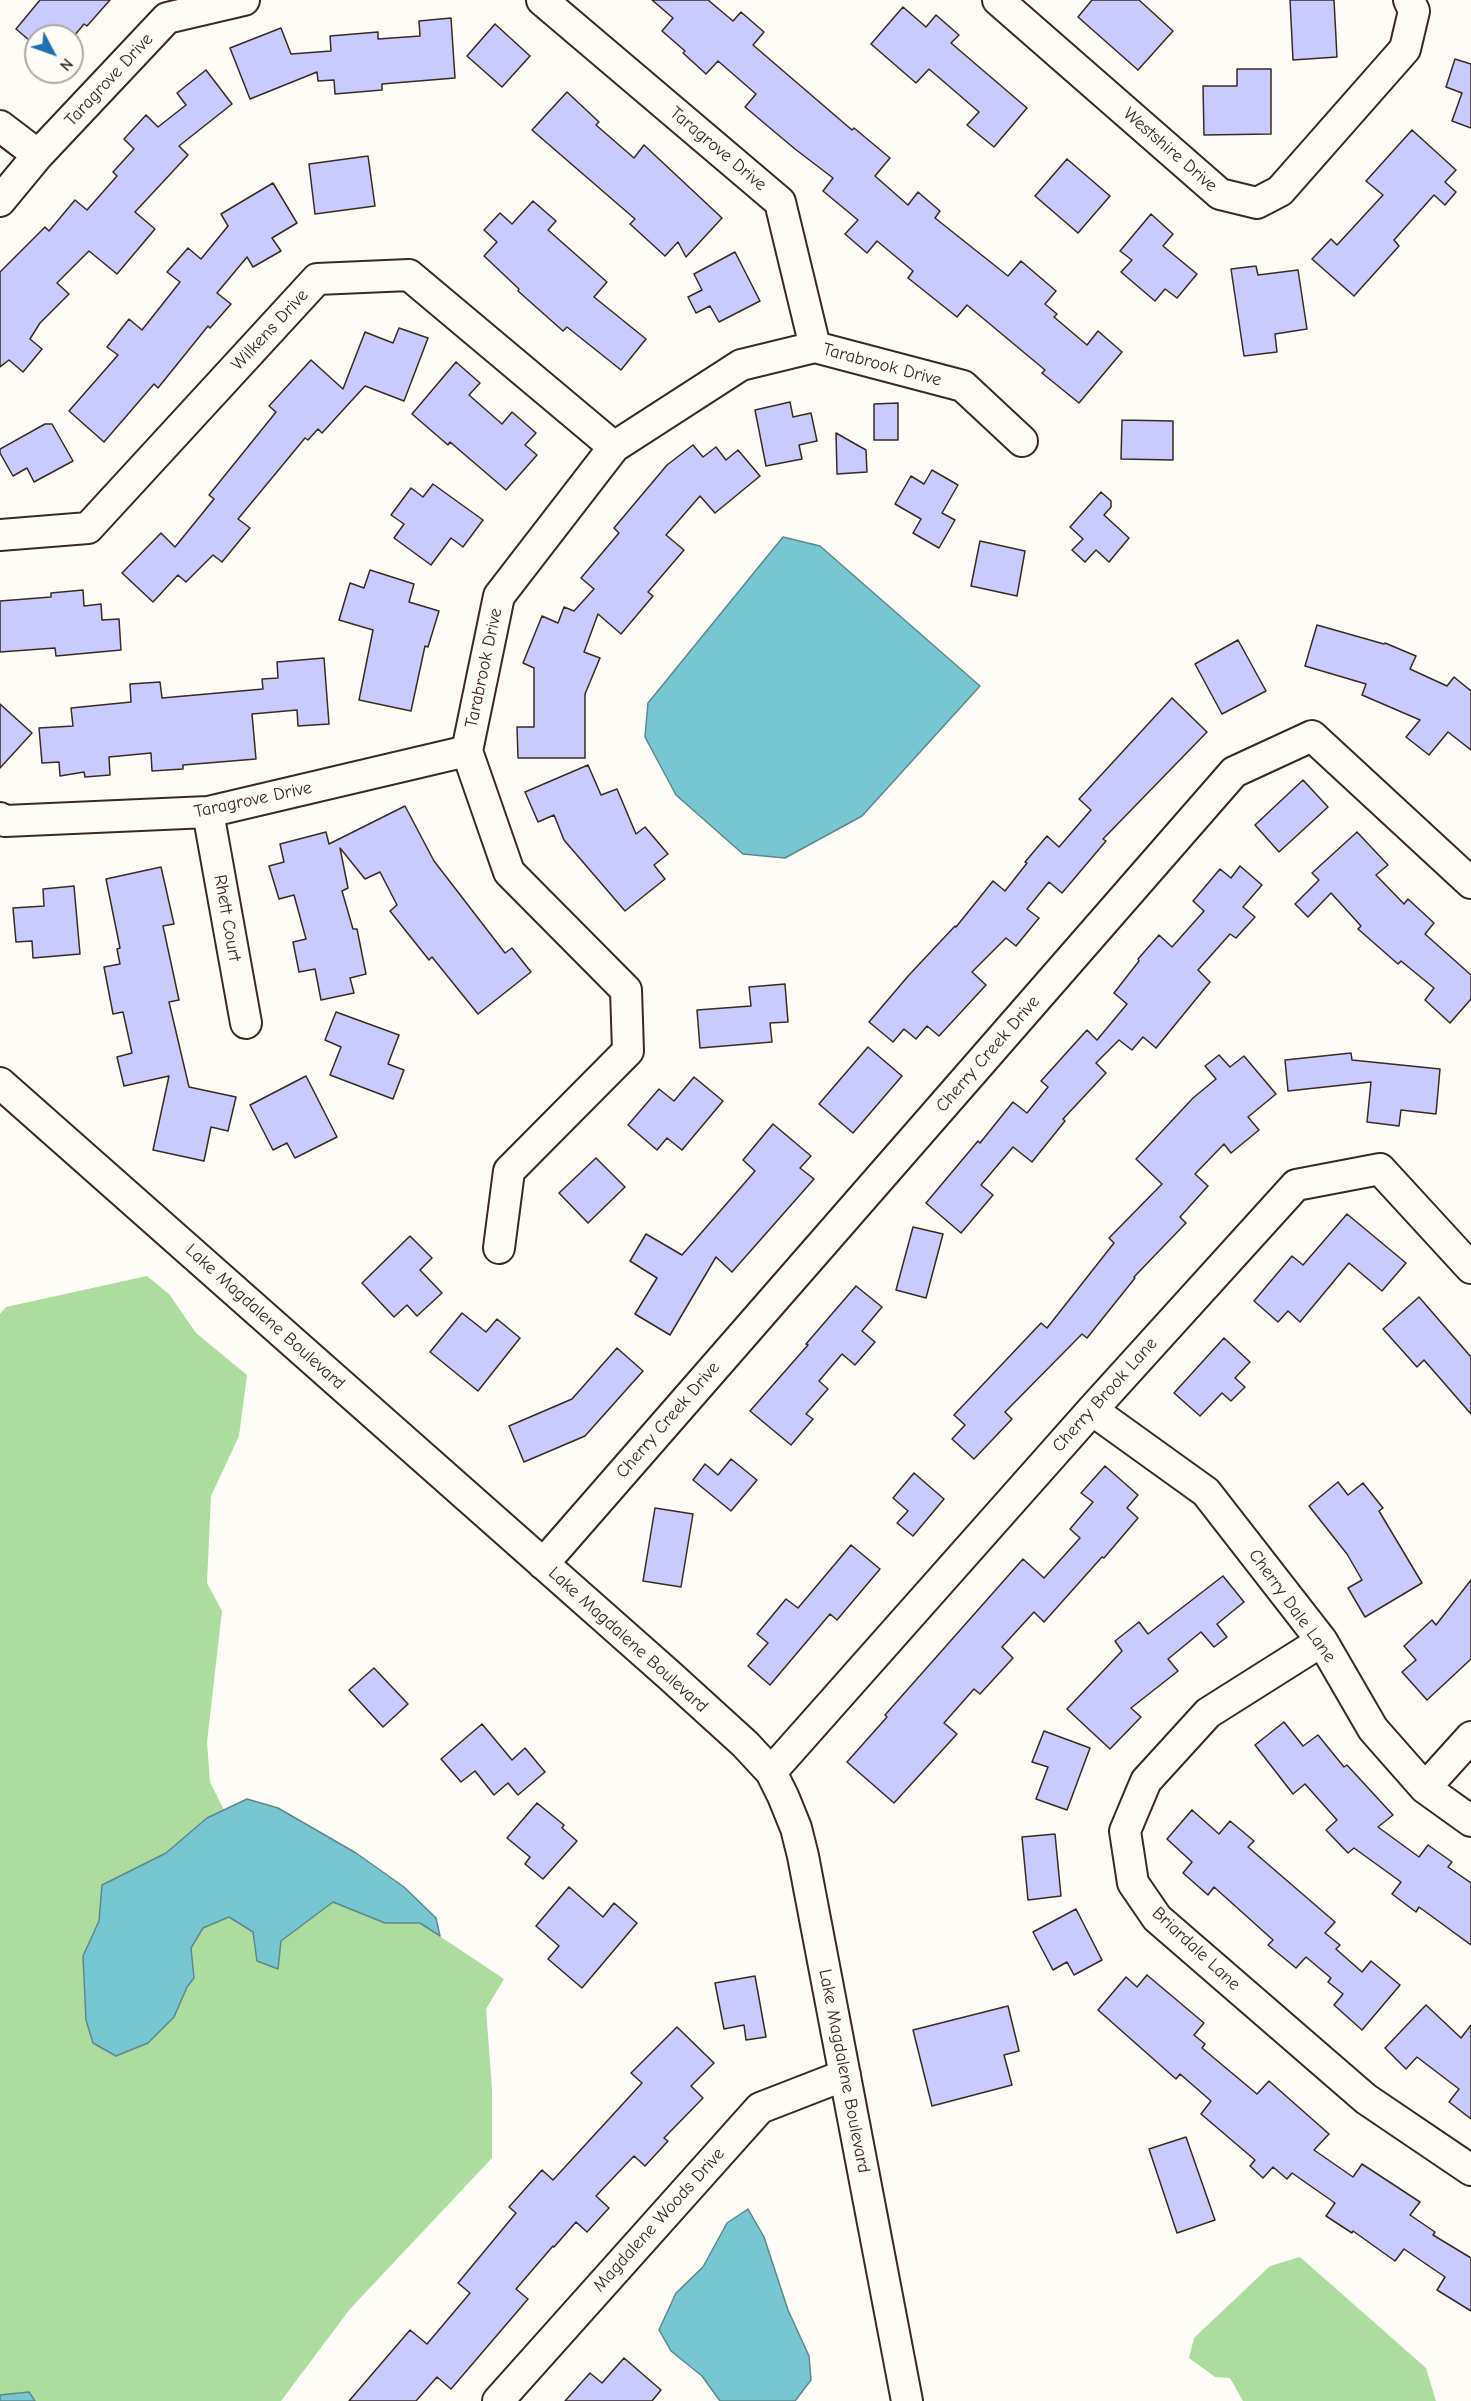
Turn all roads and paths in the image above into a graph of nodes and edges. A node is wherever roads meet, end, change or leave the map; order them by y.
1 (244, 0) edge
2 (542, 0) edge
3 (998, 0) edge
4 (1409, 0) edge
5 (0, 126) edge
6 (38, 155) junction
7 (0, 201) edge
8 (815, 347) junction
9 (1022, 441) dead end
10 (614, 447) junction
11 (0, 536) edge
12 (467, 751) junction
13 (208, 812) junction
14 (0, 818) edge
15 (1471, 883) edge
16 (246, 1023) dead end
17 (0, 1083) edge
18 (499, 1248) dead end
19 (1471, 1268) edge
20 (1092, 1410) junction
21 (543, 1564) junction
22 (1322, 1641) junction
23 (1471, 1737) edge
24 (771, 1772) junction
25 (1425, 1788) junction
26 (1471, 1821) edge
27 (845, 2075) junction
28 (1471, 2170) edge
29 (498, 2401) edge
30 (907, 2401) edge

1 - 6 street, Taragrove Drive
2 - 8 street, Taragrove Drive
3 - 4 street, Westshire Drive
5 - 6 street
6 - 7 street, Taragrove Drive
8 - 9 street, Tarabrook Drive
8 - 10 street, Tarabrook Drive
10 - 11 street, Wilkens Drive
10 - 12 street, Tarabrook Drive
12 - 13 street, Taragrove Drive
12 - 18 street, Tarabrook Drive
13 - 14 street, Taragrove Drive
13 - 16 street, Rhett Court
15 - 21 street, Cherry Creek Drive
17 - 21 street, Lake Magdalene Boulevard
19 - 20 street, Cherry Brook Lane
20 - 22 street, Cherry Dale Lane
20 - 24 street, Cherry Brook Lane
21 - 24 street, Lake Magdalene Boulevard
22 - 25 street, Cherry Dale Lane
22 - 28 street, Briardale Lane
23 - 25 street
24 - 27 street, Lake Magdalene Boulevard
25 - 26 street, Cherry Dale Lane
27 - 29 street, Magdalene Woods Drive
27 - 30 street, Lake Magdalene Boulevard

